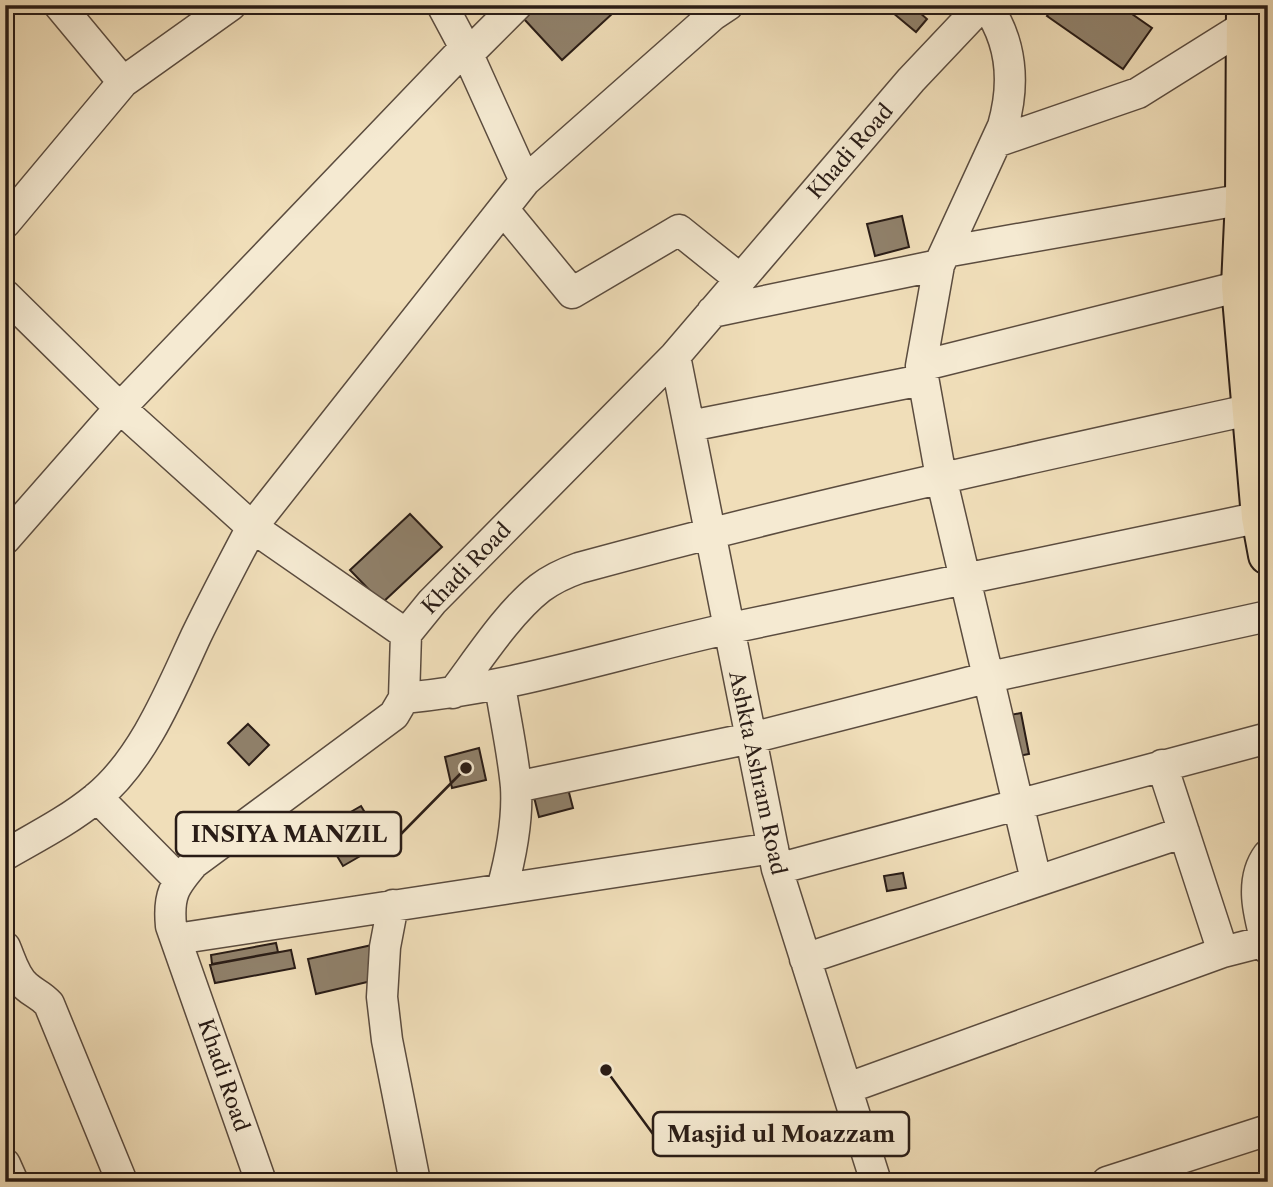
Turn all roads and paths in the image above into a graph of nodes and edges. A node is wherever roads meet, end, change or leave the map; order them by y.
1 (59, 5) edge
2 (231, 5) edge
3 (442, 5) edge
4 (517, 5) edge
5 (727, 5) edge
6 (984, 5) edge
7 (1246, 15) edge
8 (467, 51) junction
9 (123, 82) junction
10 (996, 142) junction
11 (525, 181) junction
12 (503, 209) junction
13 (1252, 211) edge
14 (5, 223) edge
15 (942, 259) junction
16 (740, 279) junction
17 (1241, 286) junction
18 (5, 295) edge
19 (712, 312) junction
20 (675, 356) junction
21 (922, 373) junction
22 (120, 408) junction
23 (1253, 409) junction
24 (690, 426) junction
25 (941, 477) junction
26 (1261, 517) junction
27 (253, 527) junction
28 (710, 532) junction
29 (5, 539) edge
30 (1268, 555) edge
31 (966, 580) junction
32 (1268, 616) edge
33 (728, 629) junction
34 (406, 634) junction
35 (989, 677) junction
36 (500, 685) junction
37 (453, 693) junction
38 (404, 698) junction
39 (751, 738) junction
40 (1268, 738) edge
41 (1162, 765) junction
42 (516, 787) junction
43 (97, 797) junction
44 (1018, 805) junction
45 (1184, 832) junction
46 (5, 855) edge
47 (1268, 855) edge
48 (775, 859) junction
49 (179, 880) junction
50 (1036, 880) junction
51 (502, 889) junction
52 (393, 905) junction
53 (176, 939) junction
54 (1267, 945) edge
55 (5, 947) edge
56 (1223, 952) junction
57 (805, 959) junction
58 (848, 1088) junction
59 (1268, 1130) edge
60 (5, 1164) edge
61 (13, 1182) edge
62 (122, 1182) edge
63 (261, 1182) edge
64 (415, 1182) edge
65 (876, 1182) edge
66 (1107, 1182) edge

1 - 9 street
2 - 9 street
3 - 8 street
4 - 8 street
5 - 11 street
6 - 10 street
6 - 16 street, Khadi Road
7 - 10 street
7 - 13 main road
8 - 11 street
8 - 22 street
9 - 14 street
10 - 15 street
11 - 12 street
12 - 16 street
12 - 27 street
13 - 15 street
13 - 17 main road
15 - 19 street
15 - 21 street
16 - 19 street, Khadi Road
17 - 21 street
17 - 23 main road
18 - 22 street
19 - 20 street, Khadi Road
20 - 24 street, Ashkta Ashram Road
20 - 34 street, Khadi Road
21 - 24 street
21 - 25 street
22 - 27 street
22 - 29 street
23 - 25 street
23 - 26 main road
24 - 28 street, Ashkta Ashram Road
25 - 28 street
25 - 31 street
26 - 30 main road
26 - 31 street
27 - 34 street
27 - 43 street
28 - 33 street, Ashkta Ashram Road
28 - 37 street
31 - 33 street
31 - 35 street
32 - 35 street
33 - 36 street
33 - 39 street, Ashkta Ashram Road
34 - 38 street, Khadi Road
35 - 39 street
35 - 44 street
36 - 37 street
36 - 42 street
37 - 38 street
38 - 49 street, Khadi Road
39 - 42 street
39 - 48 street, Ashkta Ashram Road
40 - 41 street
41 - 44 street
41 - 45 street
42 - 51 street
43 - 46 street
43 - 49 street
44 - 48 street
44 - 50 street
45 - 50 street
45 - 56 street
47 - 54 street
48 - 51 street
48 - 57 street, Ashkta Ashram Road
49 - 53 street, Khadi Road
50 - 57 street
51 - 52 street
52 - 53 street
52 - 64 street
53 - 63 street, Khadi Road
54 - 56 street
55 - 62 street
56 - 58 street
57 - 58 street, Ashkta Ashram Road
58 - 65 street, Ashkta Ashram Road
59 - 66 street
60 - 61 street

